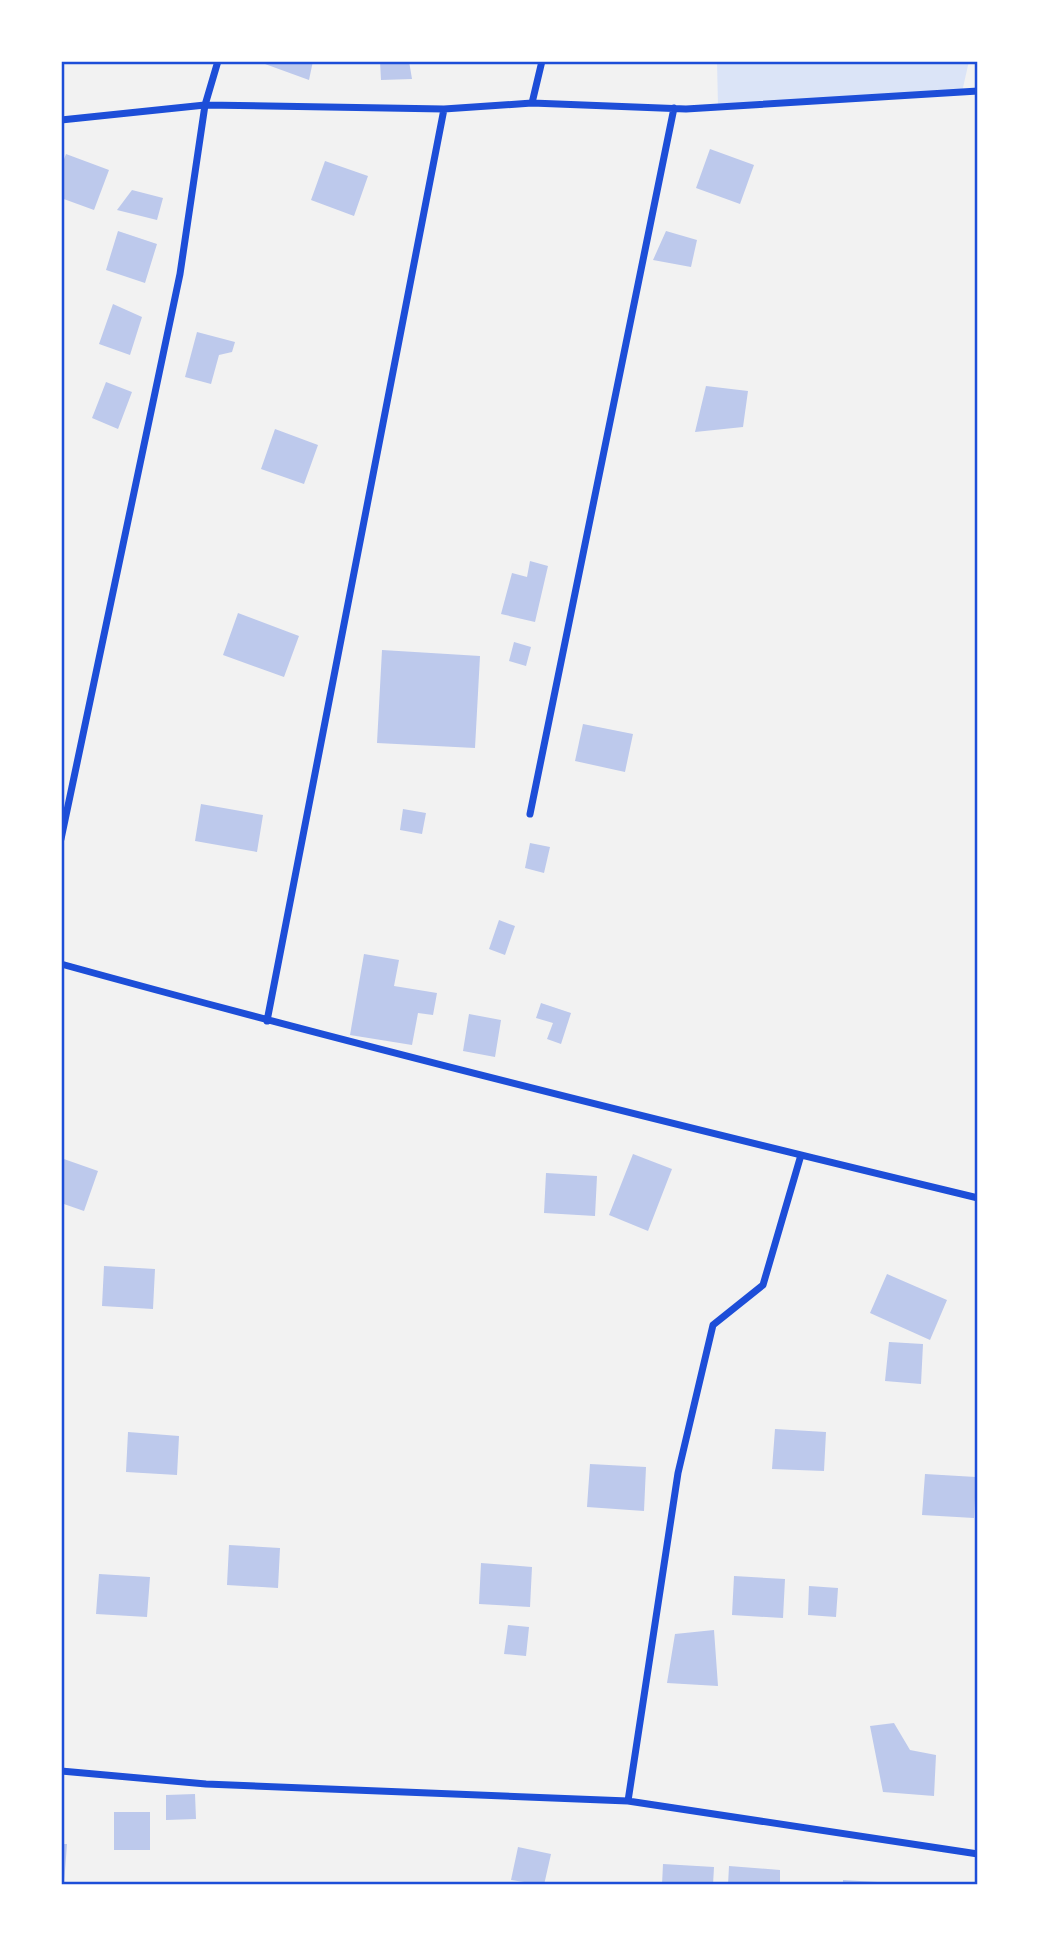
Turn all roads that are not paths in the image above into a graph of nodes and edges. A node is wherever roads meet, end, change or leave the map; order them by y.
1 (218, 61) edge
2 (542, 61) edge
3 (978, 91) edge
4 (532, 103) junction
5 (205, 105) junction
6 (674, 108) junction
7 (444, 109) junction
8 (61, 120) edge
9 (530, 814) dead end
10 (61, 839) edge
11 (61, 964) edge
12 (267, 1021) junction
13 (801, 1155) junction
14 (978, 1198) edge
15 (61, 1771) edge
16 (628, 1801) junction
17 (978, 1854) edge

1 - 5 street
2 - 4 street
3 - 6 street
4 - 6 street
4 - 7 street
5 - 7 street
5 - 8 street
5 - 10 street
6 - 9 street
7 - 12 street
11 - 12 street
12 - 13 street
13 - 14 street
13 - 16 street
15 - 16 street
16 - 17 street

